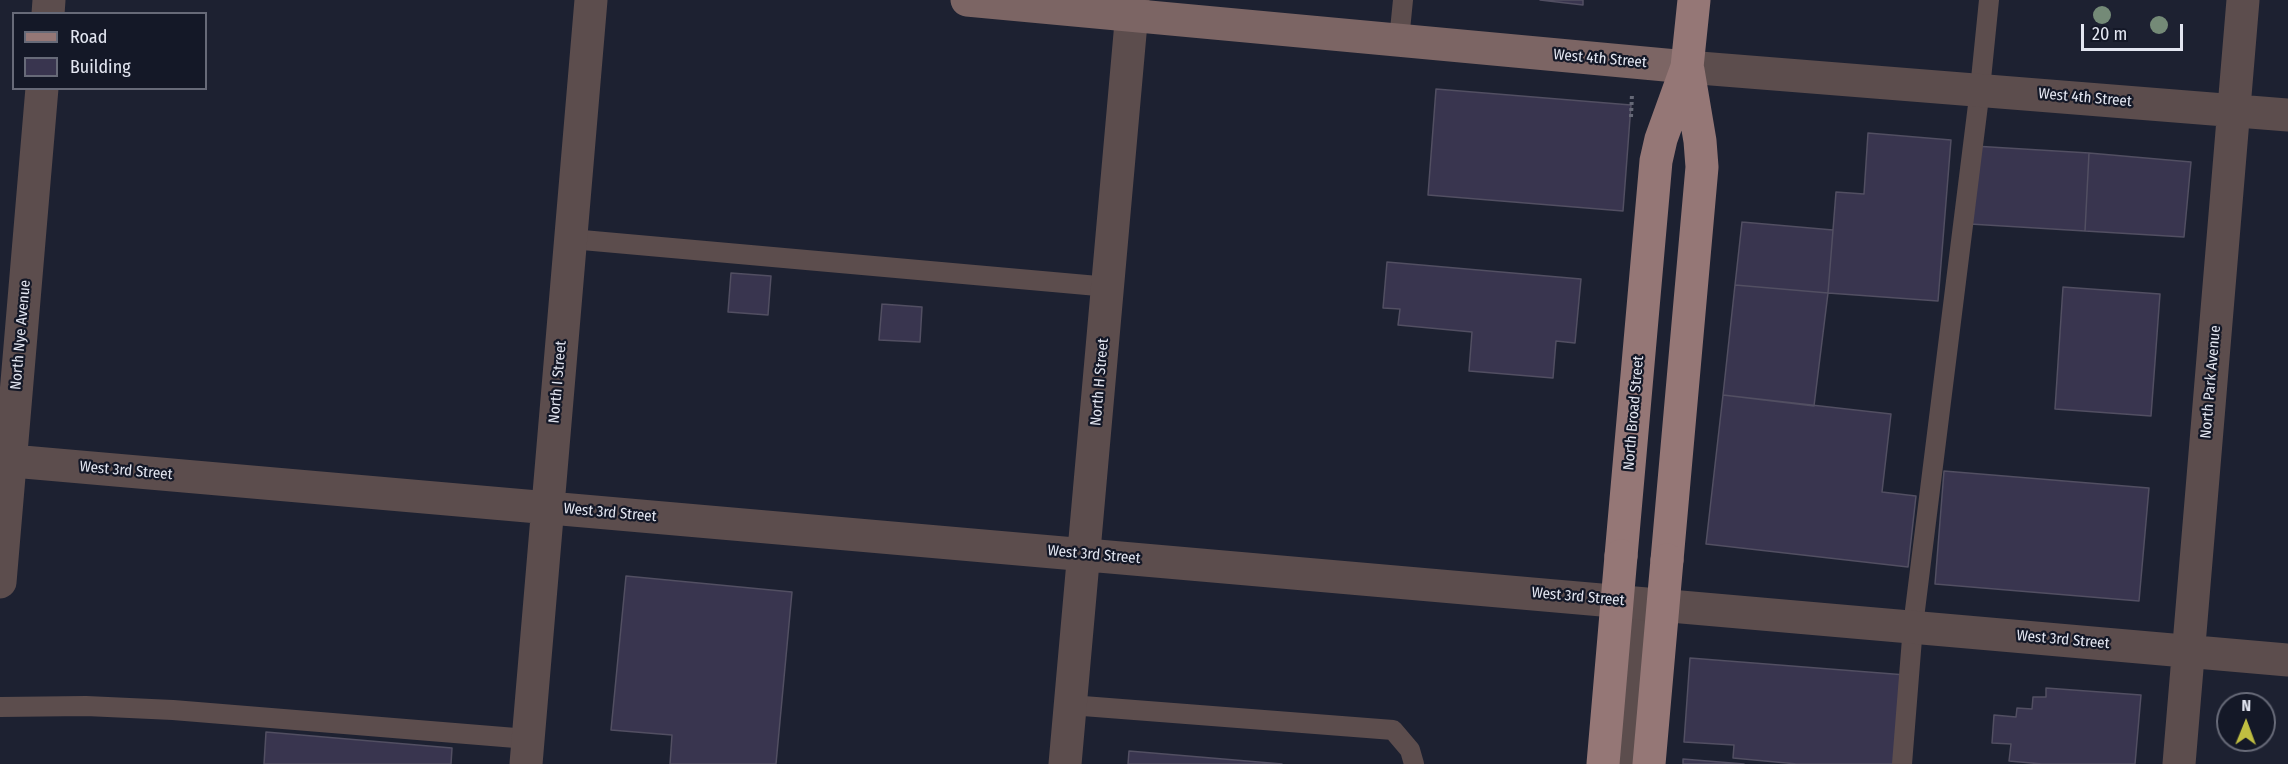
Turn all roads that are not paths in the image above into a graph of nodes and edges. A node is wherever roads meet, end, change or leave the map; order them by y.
1 (591, 0) edge
2 (967, 0) edge
3 (1403, 0) edge
4 (1694, 0) edge
5 (1989, 0) edge
6 (2243, 0) edge
7 (1132, 7) edge
8 (1399, 40) junction
9 (1688, 67) junction
10 (1980, 89) junction
11 (42, 90) edge
12 (2234, 110) junction
13 (2288, 115) edge
14 (571, 239) junction
15 (1108, 287) junction
16 (5, 460) edge
17 (547, 507) junction
18 (1084, 554) junction
19 (0, 582) edge
20 (1640, 602) junction
21 (1913, 626) junction
22 (2188, 651) junction
23 (2288, 660) edge
24 (1070, 705) junction
25 (0, 707) edge
26 (527, 752) edge
27 (1065, 764) edge
28 (1414, 764) edge
29 (1603, 764) edge
30 (1626, 764) edge
31 (1649, 764) edge
32 (1902, 764) edge
33 (2179, 764) edge

1 - 14 street, North I Street
2 - 7 street, West 4th Street
3 - 8 lane
4 - 9 main road, North Broad Street
5 - 10 lane
6 - 12 street, North Park Avenue
7 - 8 street, West 4th Street
7 - 15 street, North H Street
8 - 9 street, West 4th Street
9 - 10 street, West 4th Street
9 - 29 main road, North Broad Street, bridge
9 - 31 main road, North Broad Street, bridge
10 - 12 street, West 4th Street
10 - 21 lane
11 - 16 street, North Nye Avenue
12 - 13 street, West 4th Street
12 - 22 street, North Park Avenue
14 - 15 lane
14 - 17 street, North I Street
15 - 18 street, North H Street
16 - 17 street, West 3rd Street
16 - 19 street, North Nye Avenue
17 - 18 street, West 3rd Street
17 - 26 street, North I Street
18 - 20 street, West 3rd Street
18 - 24 street, North H Street
20 - 21 street, West 3rd Street
20 - 30 lane
21 - 22 street, West 3rd Street
21 - 32 lane
22 - 23 street, West 3rd Street
22 - 33 street, North Park Avenue
24 - 27 street, North H Street
24 - 28 lane
25 - 26 lane

